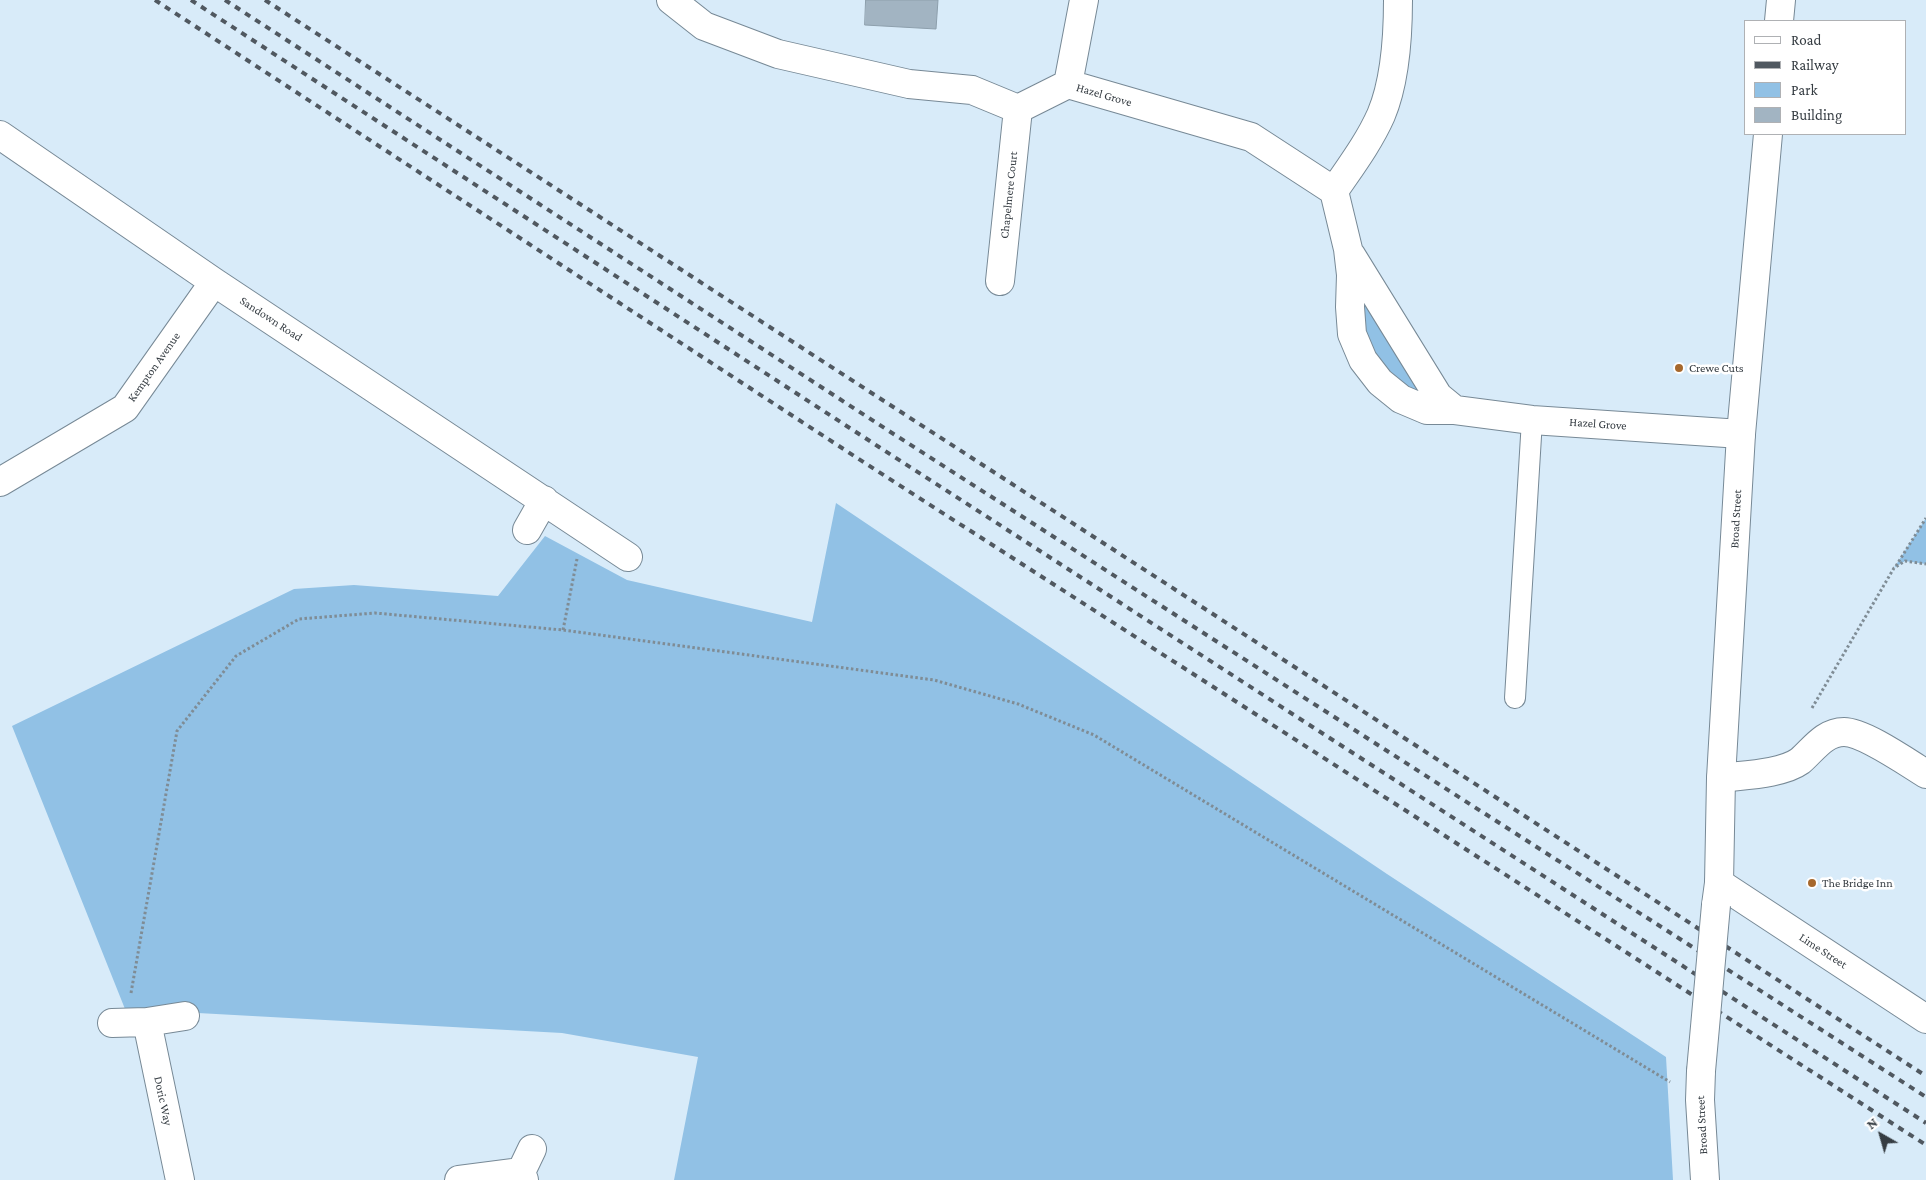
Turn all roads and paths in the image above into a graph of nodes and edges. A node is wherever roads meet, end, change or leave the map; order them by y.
1 (671, 0) edge
2 (1084, 0) edge
3 (1398, 0) edge
4 (1781, 0) edge
5 (1779, 20) edge
6 (1068, 84) junction
7 (1018, 109) junction
8 (0, 135) edge
9 (1768, 135) edge
10 (1334, 190) junction
11 (1348, 249) junction
12 (1000, 281) dead end
13 (214, 282) junction
14 (1455, 410) junction
15 (1532, 420) junction
16 (1741, 434) junction
17 (0, 482) edge
18 (544, 500) junction
19 (1926, 518) edge
20 (583, 528) junction
21 (527, 530) dead end
22 (628, 557) dead end
23 (1926, 564) edge
24 (1894, 568) junction
25 (563, 630) junction
26 (1516, 698) dead end
27 (1810, 712) dead end
28 (1926, 774) edge
29 (1721, 778) junction
30 (1717, 894) junction
31 (185, 1016) dead end
32 (1926, 1019) edge
33 (147, 1022) junction
34 (112, 1023) dead end
35 (1700, 1100) junction
36 (525, 1167) edge
37 (180, 1180) edge
38 (459, 1180) edge
39 (1705, 1180) edge

1 - 7 street
2 - 6 street
3 - 10 street
4 - 5 street
6 - 7 street, Hazel Grove
6 - 10 street, Hazel Grove
7 - 12 street, Chapelmere Court
8 - 13 street, Sandown Road
9 - 16 street, Broad Street
10 - 11 street, Hazel Grove
11 - 14 street, Hazel Grove
11 - 14 street, Hazel Grove
13 - 17 street, Kempton Avenue
13 - 18 street, Sandown Road
14 - 15 street, Hazel Grove
15 - 16 street, Hazel Grove
15 - 26 lane
16 - 29 street, Broad Street
18 - 20 street, Sandown Road
18 - 21 street
19 - 24 path
20 - 22 street, Sandown Road
20 - 25 path
23 - 24 path
24 - 27 path
25 - 33 path
25 - 35 path
28 - 29 street
29 - 30 street, Broad Street
30 - 32 street, Lime Street
30 - 35 street, Broad Street, bridge
31 - 33 street
33 - 34 street
33 - 37 street, Doric Way
35 - 39 street, Broad Street
36 - 38 street

